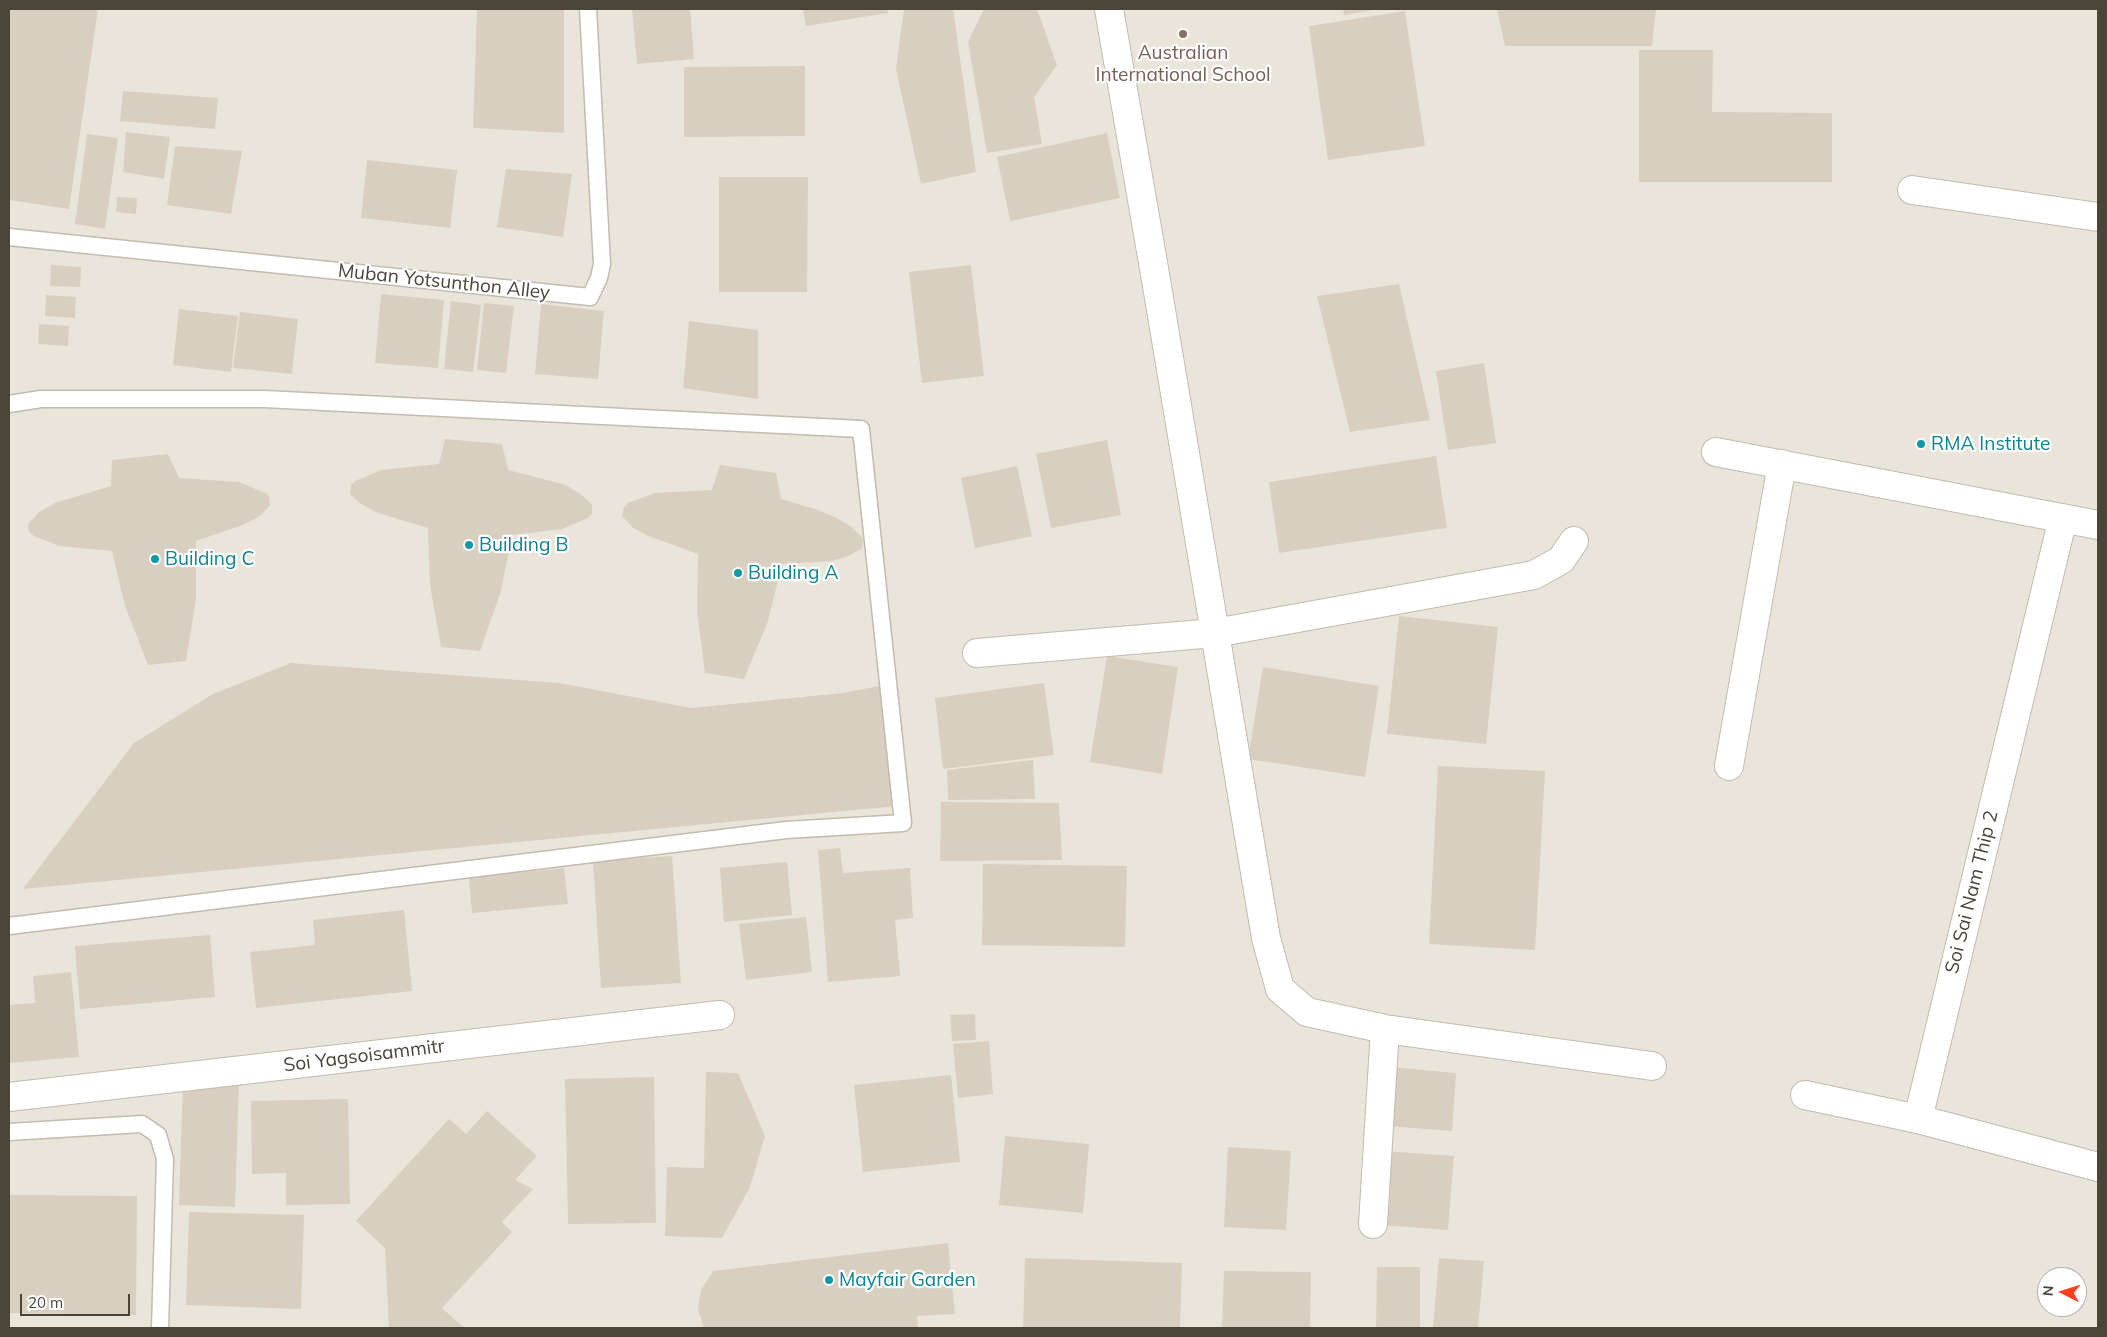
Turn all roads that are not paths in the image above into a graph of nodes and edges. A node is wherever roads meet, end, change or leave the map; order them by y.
1 (588, 9) edge
2 (1109, 9) edge
3 (1912, 190) dead end
4 (2098, 217) edge
5 (9, 236) edge
6 (9, 404) edge
7 (1716, 452) dead end
8 (1782, 464) junction
9 (2063, 518) junction
10 (2098, 525) edge
11 (1574, 540) dead end
12 (1215, 633) junction
13 (977, 653) dead end
14 (1729, 766) dead end
15 (9, 926) edge
16 (720, 1015) dead end
17 (1385, 1028) junction
18 (1652, 1066) dead end
19 (1806, 1095) dead end
20 (9, 1097) edge
21 (1918, 1119) junction
22 (9, 1132) edge
23 (2098, 1167) edge
24 (1373, 1224) dead end
25 (160, 1328) edge

1 - 5 lane, Muban Yotsunthon Alley
2 - 12 street
3 - 4 street
6 - 15 lane
7 - 8 street
8 - 9 street
8 - 14 street
9 - 10 street
9 - 21 street, Soi Sai Nam Thip 2
11 - 12 street
12 - 13 street
12 - 17 street
16 - 20 street, Soi Yagsoisammitr
17 - 18 street
17 - 24 street
19 - 21 street
21 - 23 street
22 - 25 lane

